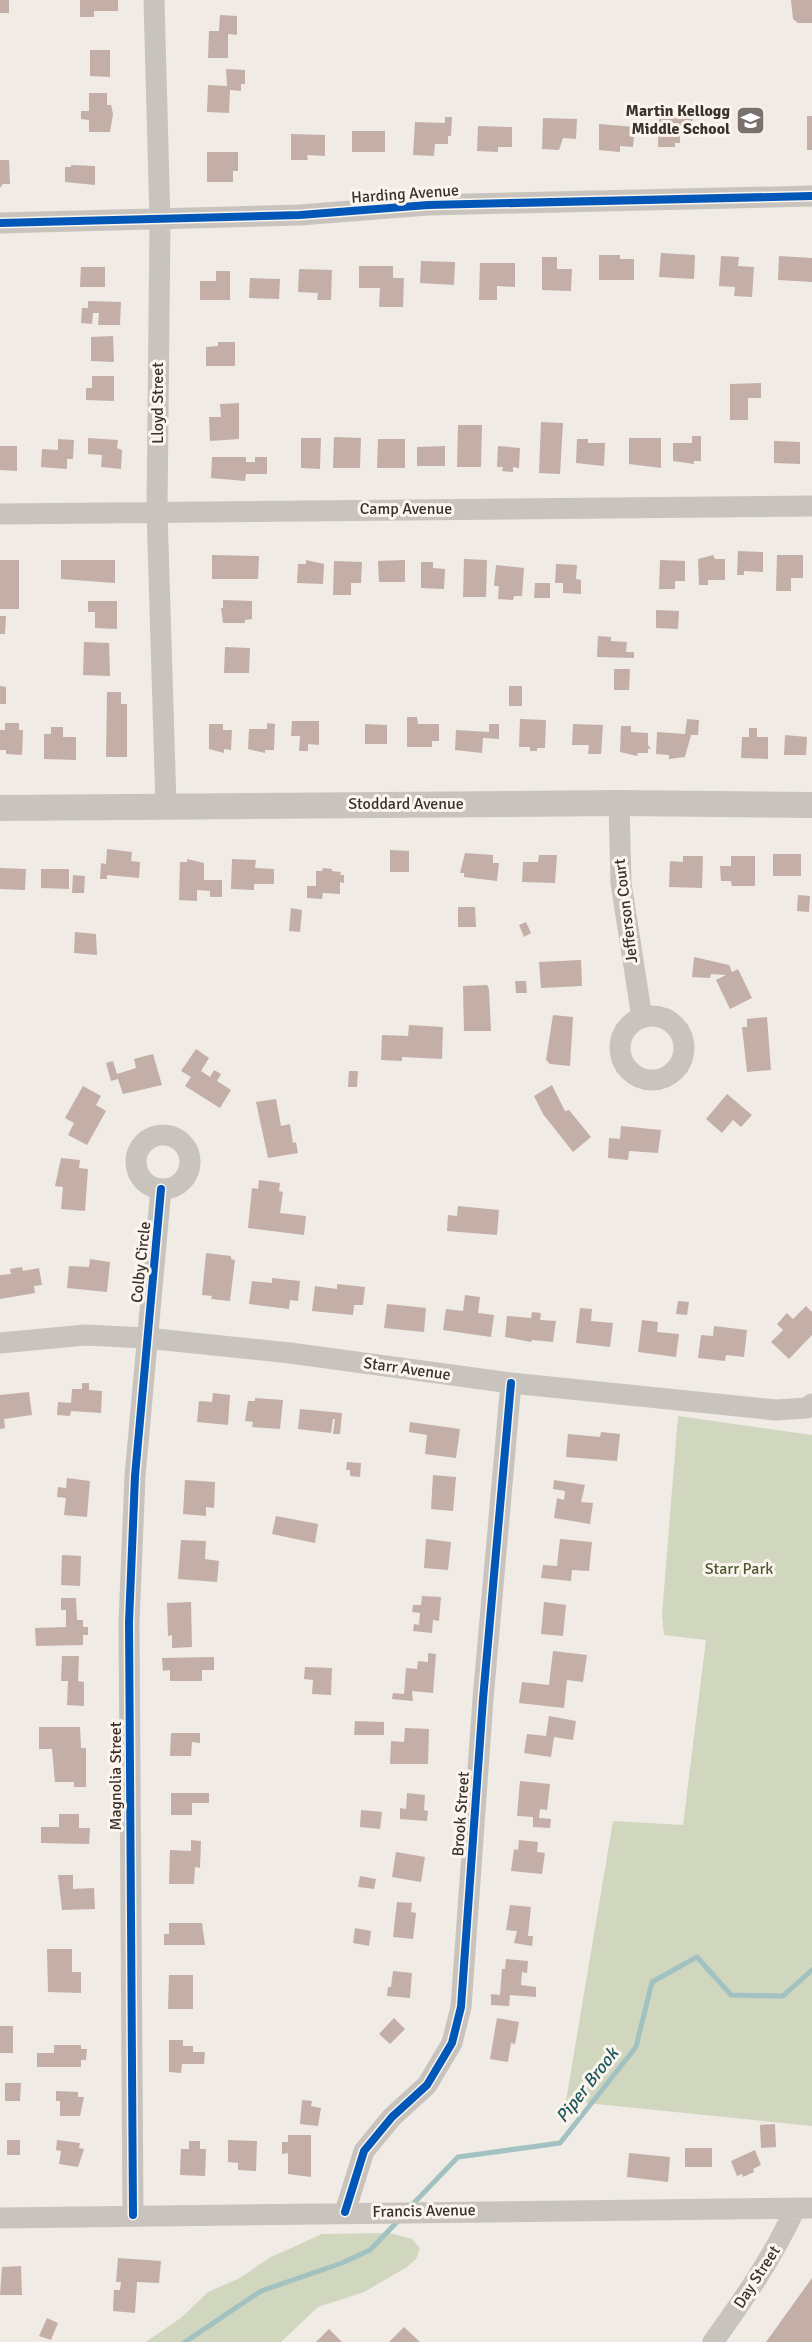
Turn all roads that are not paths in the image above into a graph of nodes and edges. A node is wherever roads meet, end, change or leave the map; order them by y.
1 (154, 0) edge
2 (812, 196) edge
3 (160, 221) junction
4 (0, 223) edge
5 (812, 506) edge
6 (157, 511) junction
7 (0, 514) edge
8 (619, 803) junction
9 (166, 805) junction
10 (812, 805) edge
11 (0, 808) edge
12 (642, 1018) dead end
13 (162, 1189) dead end
14 (146, 1338) junction
15 (0, 1343) edge
16 (511, 1383) junction
17 (812, 1404) edge
18 (803, 2209) edge
19 (345, 2212) junction
20 (133, 2215) junction
21 (0, 2218) edge
22 (713, 2342) edge

1 - 3 street, Lloyd Street
2 - 3 street, Harding Avenue
3 - 4 street, Harding Avenue
3 - 6 street, Lloyd Street
5 - 6 street, Camp Avenue
6 - 7 street, Camp Avenue
6 - 9 street, Lloyd Street
8 - 9 street, Stoddard Avenue
8 - 10 street, Stoddard Avenue
8 - 12 street, Jefferson Court
9 - 11 street, Stoddard Avenue
13 - 14 street, Colby Circle
14 - 15 street, Starr Avenue
14 - 16 street, Starr Avenue
14 - 20 street, Magnolia Street
16 - 17 street, Starr Avenue
16 - 19 street, Brook Street
18 - 19 street, Francis Avenue
18 - 22 street, Day Street
19 - 20 street, Francis Avenue
20 - 21 street, Francis Avenue

